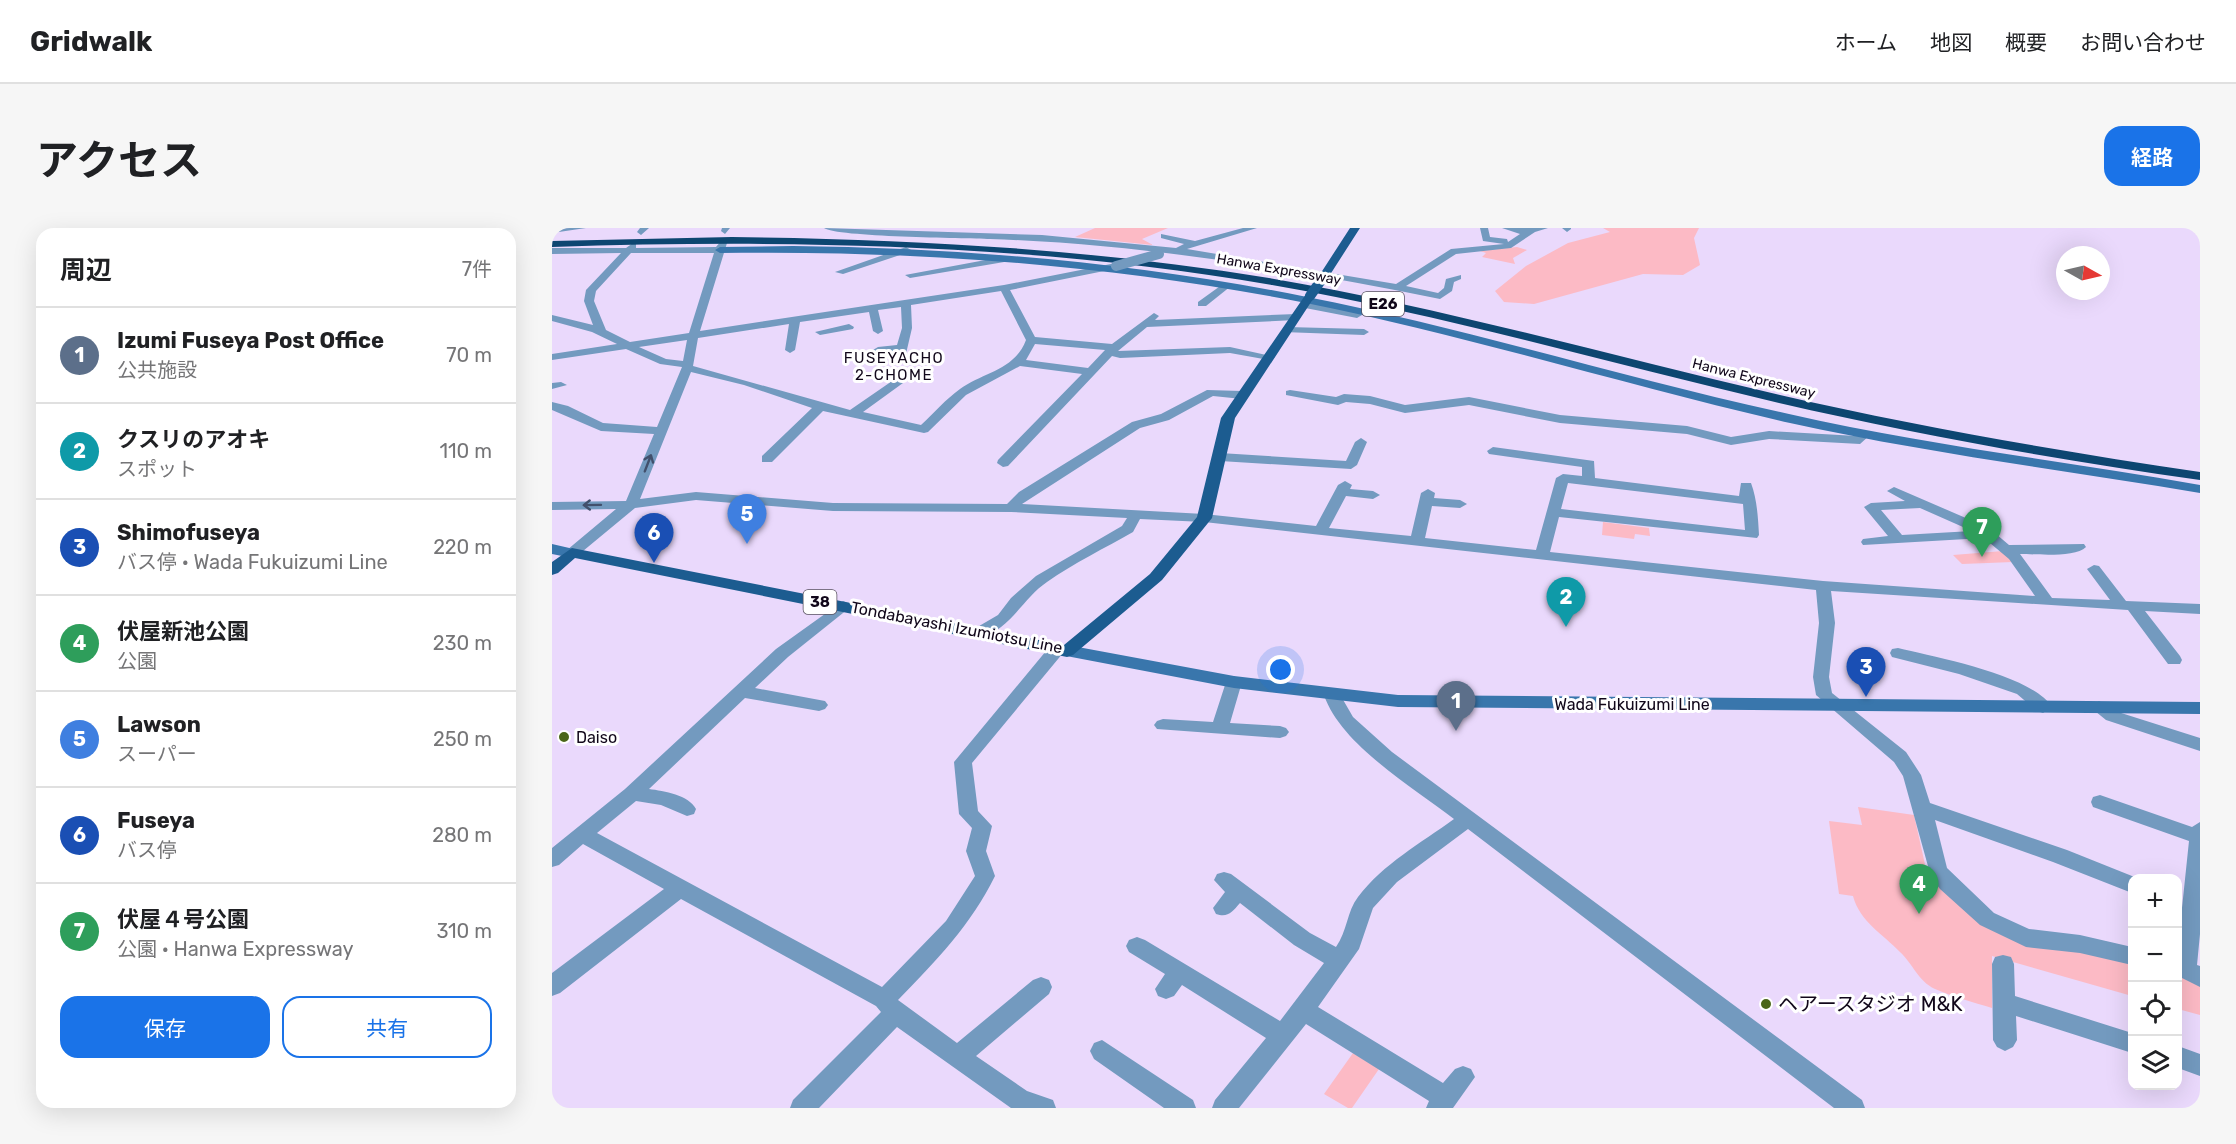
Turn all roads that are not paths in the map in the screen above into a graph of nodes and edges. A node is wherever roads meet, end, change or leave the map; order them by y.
1 (582, 228) edge
2 (828, 228) edge
3 (1038, 228) edge
4 (1253, 228) edge
5 (1355, 228) edge
6 (1484, 228) edge
7 (1506, 228) edge
8 (1544, 228) edge
9 (552, 230) edge
10 (961, 231) edge
11 (1082, 231) dead end
12 (1528, 232) junction
13 (1002, 236) junction
14 (1164, 236) dead end
15 (552, 239) edge
16 (1067, 240) junction
17 (1453, 242) dead end
18 (1513, 243) junction
19 (552, 244) edge
20 (1196, 244) junction
21 (632, 247) junction
22 (721, 247) junction
23 (906, 250) junction
24 (1174, 250) junction
25 (1464, 250) junction
26 (552, 251) edge
27 (1007, 259) junction
28 (1101, 270) junction
29 (840, 272) dead end
30 (917, 276) dead end
31 (1324, 276) junction
32 (1458, 277) dead end
33 (937, 284) dead end
34 (1226, 286) junction
35 (1398, 287) junction
36 (1004, 288) junction
37 (941, 298) junction
38 (1209, 302) dead end
39 (906, 303) junction
40 (873, 309) junction
41 (1301, 310) junction
42 (845, 313) junction
43 (1357, 315) dead end
44 (1154, 316) dead end
45 (552, 318) edge
46 (795, 321) junction
47 (1142, 324) junction
48 (601, 331) junction
49 (878, 331) dead end
50 (820, 332) dead end
51 (1364, 332) dead end
52 (695, 334) junction
53 (1031, 340) junction
54 (628, 344) junction
55 (790, 350) dead end
56 (878, 350) dead end
57 (1112, 350) junction
58 (552, 357) edge
59 (1269, 357) junction
60 (1016, 362) junction
61 (687, 366) junction
62 (1089, 372) junction
63 (899, 381) dead end
64 (1290, 393) dead end
65 (1242, 395) junction
66 (552, 406) edge
67 (820, 407) junction
68 (851, 415) junction
69 (661, 431) junction
70 (1864, 435) junction
71 (1361, 442) dead end
72 (1493, 452) dead end
73 (1220, 457) junction
74 (767, 459) dead end
75 (1003, 463) dead end
76 (2200, 465) edge
77 (2200, 476) edge
78 (1588, 481) junction
79 (1746, 486) dead end
80 (2200, 489) edge
81 (1894, 491) dead end
82 (1373, 495) dead end
83 (1750, 501) junction
84 (632, 503) junction
85 (1923, 503) junction
86 (1460, 504) dead end
87 (552, 506) edge
88 (1011, 508) junction
89 (1554, 512) junction
90 (1136, 514) junction
91 (1204, 518) junction
92 (1321, 530) junction
93 (1989, 534) junction
94 (1898, 540) junction
95 (1417, 541) junction
96 (1868, 542) dead end
97 (2079, 547) dead end
98 (552, 549) edge
99 (2005, 549) junction
100 (572, 553) junction
101 (1542, 555) junction
102 (2094, 569) dead end
103 (552, 570) edge
104 (1824, 586) junction
105 (2047, 602) junction
106 (843, 606) junction
107 (2127, 606) junction
108 (2200, 609) edge
109 (980, 633) junction
110 (2148, 648) dead end
111 (1062, 650) junction
112 (1898, 653) dead end
113 (1234, 682) junction
114 (740, 691) junction
115 (1332, 695) junction
116 (819, 705) dead end
117 (1834, 705) junction
118 (2043, 707) junction
119 (2100, 707) junction
120 (2200, 708) edge
121 (1163, 725) dead end
122 (1220, 728) junction
123 (1280, 732) dead end
124 (2200, 745) edge
125 (632, 794) junction
126 (2100, 802) dead end
127 (1922, 808) junction
128 (687, 809) dead end
129 (1468, 819) junction
130 (2200, 829) edge
131 (581, 834) junction
132 (2199, 837) edge
133 (2200, 843) edge
134 (552, 859) edge
135 (2128, 883) edge
136 (679, 889) junction
137 (2184, 907) edge
138 (1223, 908) dead end
139 (1137, 946) dead end
140 (2128, 955) edge
141 (1339, 960) junction
142 (2003, 964) dead end
143 (2188, 970) edge
144 (552, 986) edge
145 (1041, 987) dead end
146 (2005, 1002) junction
147 (890, 1006) junction
148 (1303, 1010) junction
149 (1282, 1035) junction
150 (2005, 1040) dead end
151 (2128, 1041) edge
152 (1102, 1051) dead end
153 (958, 1057) junction
154 (1463, 1077) dead end
155 (1441, 1103) edge
156 (1227, 1107) edge
157 (802, 1108) edge
158 (1044, 1108) edge
159 (1184, 1108) edge
160 (1853, 1108) edge

1 - 9 street
2 - 10 street
3 - 13 street
4 - 20 street
5 - 31 main road, Tondabayashi Izumiotsu Line
6 - 18 street
7 - 12 street
8 - 12 street
10 - 13 street
11 - 16 street
12 - 18 street
13 - 16 street
14 - 20 street
15 - 76 highway, Hanwa Expressway / E26
16 - 24 street
17 - 25 street
18 - 25 street
19 - 77 highway, Hanwa Expressway / E26
20 - 24 street
21 - 22 street
21 - 26 street
21 - 48 street
22 - 23 street
22 - 52 street
23 - 27 street
23 - 29 street
24 - 28 street, bridge
24 - 31 street
25 - 35 street
27 - 28 street
27 - 30 street
28 - 34 street
28 - 36 street
31 - 35 street
31 - 41 main road, Tondabayashi Izumiotsu Line, bridge
32 - 35 street
33 - 37 street
34 - 38 street
34 - 41 street
36 - 37 street
36 - 53 street
37 - 39 street
39 - 40 street
39 - 56 street
40 - 42 street
40 - 49 street
41 - 43 street
41 - 47 street
41 - 51 street
41 - 59 main road, Tondabayashi Izumiotsu Line
41 - 70 street
42 - 46 street
42 - 50 street
44 - 47 street
45 - 48 street
46 - 52 street
46 - 55 street
47 - 57 street
48 - 54 street
52 - 54 street
52 - 61 street
53 - 57 street
53 - 60 street
54 - 58 street
54 - 61 street
57 - 59 street
57 - 62 street
59 - 65 main road, Tondabayashi Izumiotsu Line
60 - 62 street
60 - 68 street
61 - 67 street
61 - 69 street
62 - 75 street
63 - 68 street
64 - 70 street
65 - 73 main road, Tondabayashi Izumiotsu Line
65 - 88 street
66 - 69 street
67 - 68 street
67 - 74 street
84 -> 69 street
70 - 80 street
71 - 73 street
72 - 78 street
73 - 91 main road, Tondabayashi Izumiotsu Line
78 - 83 street
78 - 89 street
79 - 83 street
81 - 85 street
82 - 92 street
83 - 89 street
84 -> 87 street
84 - 88 street
84 - 100 street
85 - 93 street
85 - 94 street
86 - 95 street
88 - 90 street
89 - 101 street
90 - 91 street
90 - 109 street
91 - 92 street
91 - 111 main road, Tondabayashi Izumiotsu Line
92 - 95 street
93 - 94 street
93 - 99 street
94 - 96 street
95 - 101 street
97 - 99 street
98 - 100 street
99 - 105 street
100 - 103 main road
100 - 106 main road, Tondabayashi Izumiotsu Line / 38
101 - 104 street
102 - 107 street
104 - 105 street
104 - 117 street
105 - 107 street
106 - 109 main road, Tondabayashi Izumiotsu Line / 38
106 - 114 street
107 - 108 street
107 - 110 street
109 - 111 main road, Tondabayashi Izumiotsu Line / 38
111 - 113 street, Wada Fukuizumi Line
111 - 147 street
112 - 118 street
113 - 115 street, Wada Fukuizumi Line
113 - 122 street
114 - 116 street
114 - 125 street
115 - 117 street, Wada Fukuizumi Line
115 - 129 street
117 - 118 street, Wada Fukuizumi Line
117 - 127 street
118 - 119 street, Wada Fukuizumi Line
119 - 120 street, Wada Fukuizumi Line
119 - 124 street
121 - 122 street
122 - 123 street
125 - 128 street
125 - 131 street
126 - 132 street
127 - 135 street
127 - 140 street
129 - 141 street
129 - 160 street
130 - 132 street
131 - 134 street
131 - 136 street
132 - 133 street
133 - 137 street
136 - 144 street
136 - 147 street
137 - 143 street
138 - 141 street
139 - 149 street
141 - 148 street
142 - 146 street
145 - 153 street
146 - 150 street
146 - 151 street
147 - 153 street
147 - 157 street
148 - 149 street
148 - 155 street
149 - 156 street
152 - 159 street
153 - 158 street
154 - 155 street

